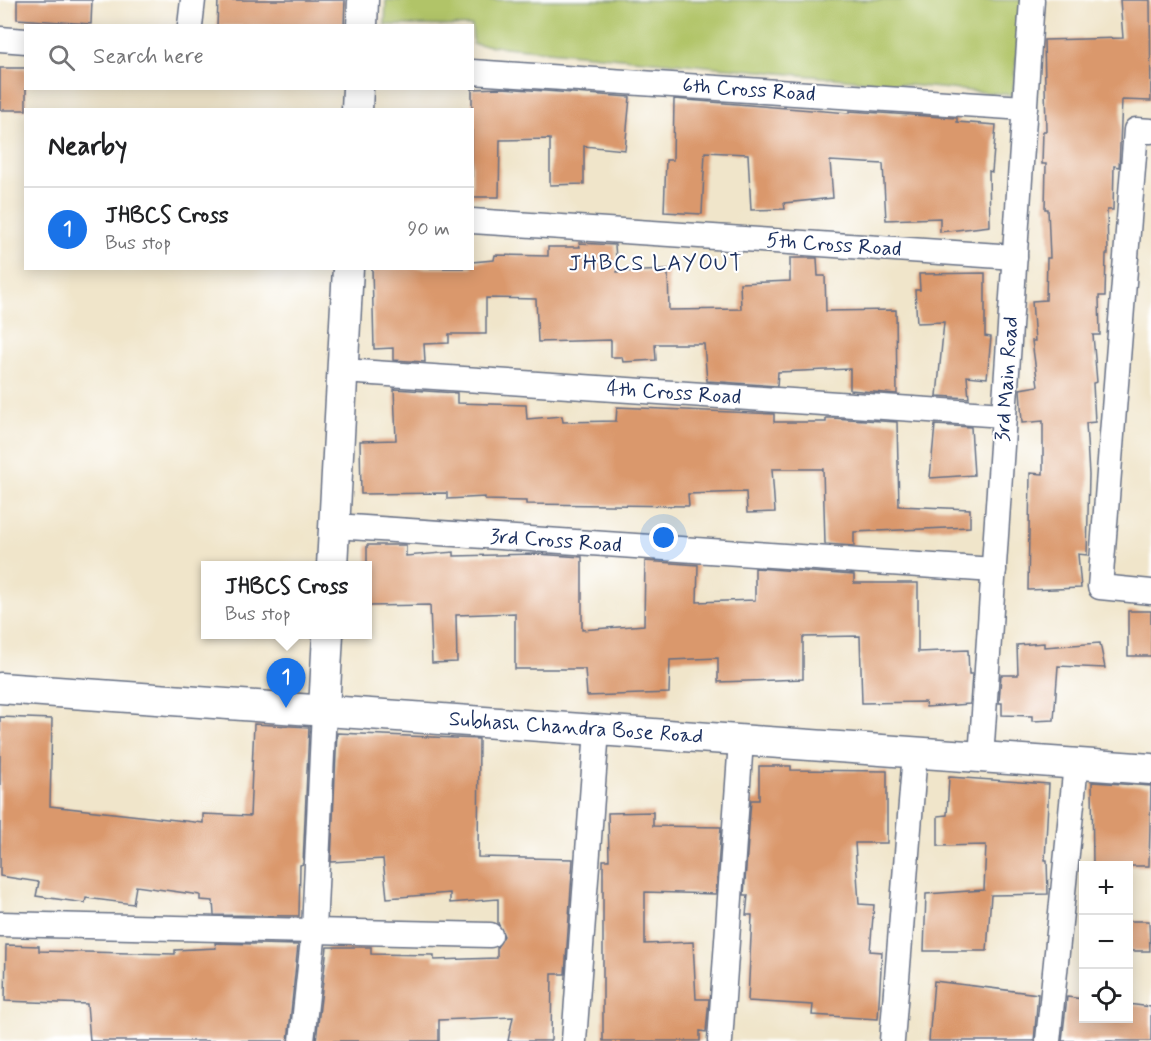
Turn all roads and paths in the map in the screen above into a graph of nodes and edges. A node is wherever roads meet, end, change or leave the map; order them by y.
1 (193, 0) edge
2 (363, 0) edge
3 (1032, 0) edge
4 (190, 24) edge
5 (362, 24) edge
6 (0, 39) edge
7 (24, 41) edge
8 (474, 72) edge
9 (358, 90) edge
10 (357, 108) edge
11 (1025, 108) junction
12 (1151, 131) edge
13 (474, 221) edge
14 (1015, 257) junction
15 (348, 270) edge
16 (343, 371) junction
17 (1004, 415) junction
18 (334, 526) junction
19 (332, 561) edge
20 (994, 570) junction
21 (1151, 592) edge
22 (328, 639) edge
23 (0, 688) edge
24 (324, 710) junction
25 (597, 730) junction
26 (741, 741) junction
27 (915, 753) junction
28 (981, 758) junction
29 (1076, 764) junction
30 (1151, 769) edge
31 (0, 924) edge
32 (314, 930) junction
33 (490, 935) dead end
34 (303, 1041) edge
35 (574, 1041) edge
36 (720, 1041) edge
37 (892, 1041) edge
38 (1048, 1041) edge

1 - 4 street
2 - 5 street
3 - 11 street, 3rd Main Road
6 - 7 street
8 - 11 street, 6th Cross Road
9 - 10 street
11 - 14 street, 3rd Main Road
12 - 21 street
13 - 14 street, 5th Cross Road
14 - 17 street, 3rd Main Road
15 - 16 street
16 - 17 street, 4th Cross Road
16 - 18 street
17 - 20 street, 3rd Main Road
18 - 19 street
18 - 20 street, 3rd Cross Road
20 - 28 street, 3rd Main Road
22 - 24 street
23 - 24 street, Subhash Chandra Bose Road
24 - 25 street, Subhash Chandra Bose Road
24 - 32 street
25 - 26 street, Subhash Chandra Bose Road
25 - 35 street
26 - 27 street, Subhash Chandra Bose Road
26 - 36 street
27 - 28 street, Subhash Chandra Bose Road
27 - 37 street
28 - 29 street, Subhash Chandra Bose Road
29 - 30 street, Subhash Chandra Bose Road
29 - 38 street
31 - 32 street
32 - 33 street
32 - 34 street

